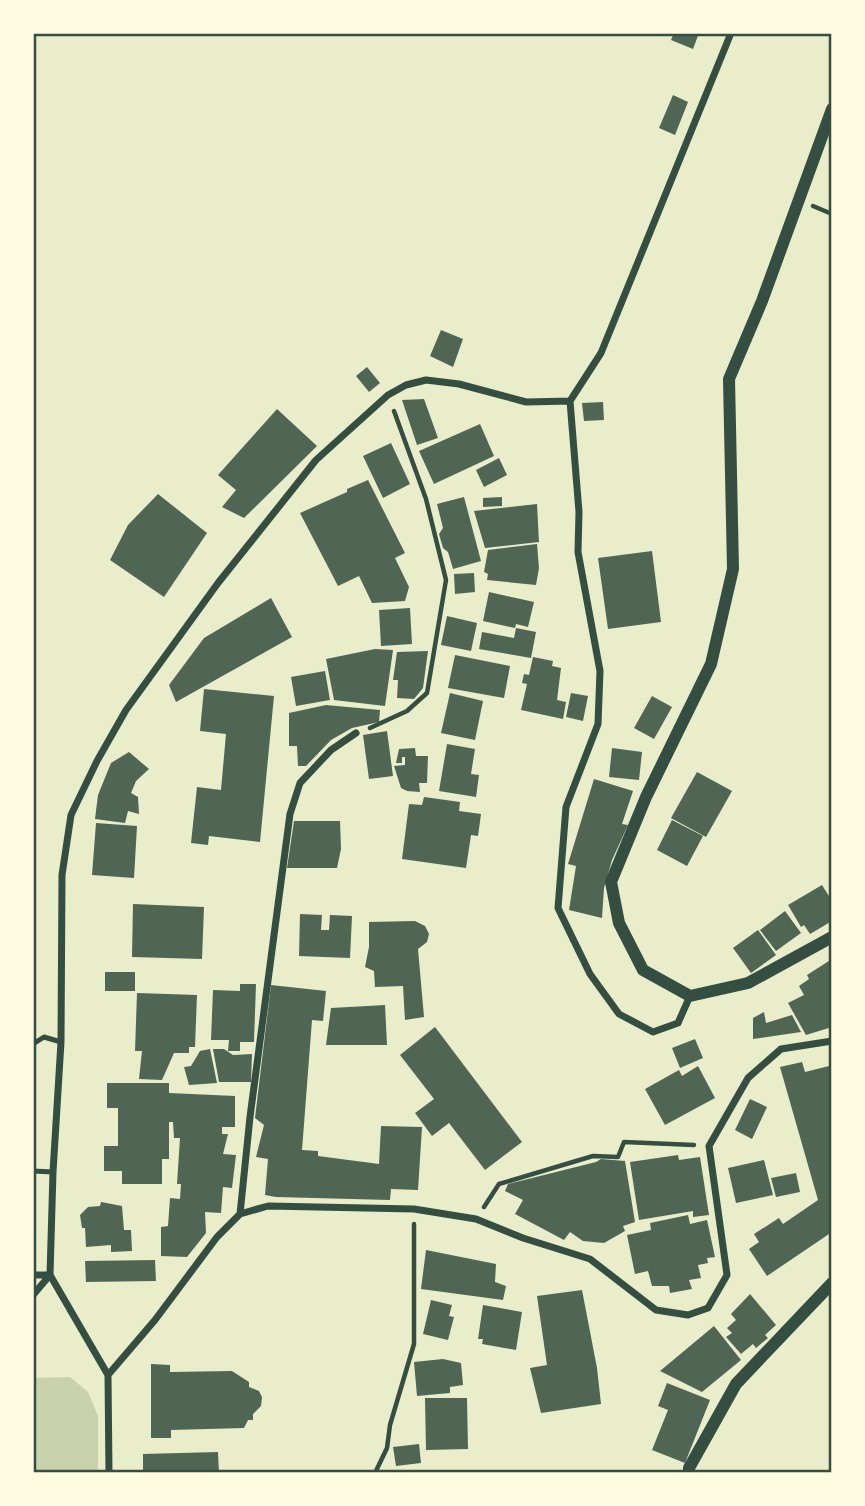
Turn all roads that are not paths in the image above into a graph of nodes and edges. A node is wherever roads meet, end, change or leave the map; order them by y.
1 (731, 33) edge
2 (832, 109) edge
3 (570, 401) junction
4 (356, 733) road end
5 (832, 937) edge
6 (690, 996) junction
7 (832, 1041) edge
8 (61, 1042) junction
9 (33, 1044) edge
10 (33, 1171) edge
11 (53, 1172) junction
12 (240, 1214) junction
13 (33, 1275) edge
14 (50, 1275) junction
15 (832, 1283) edge
16 (33, 1295) edge
17 (107, 1376) junction
18 (109, 1473) edge
19 (689, 1473) edge

1 - 3 street
2 - 6 street
3 - 6 street
3 - 8 street
4 - 12 street
5 - 6 street
7 - 12 street
8 - 9 lane
8 - 11 street
10 - 11 lane
11 - 14 street
12 - 17 street
13 - 14 street
14 - 16 street
14 - 17 street
15 - 19 street
17 - 18 street

